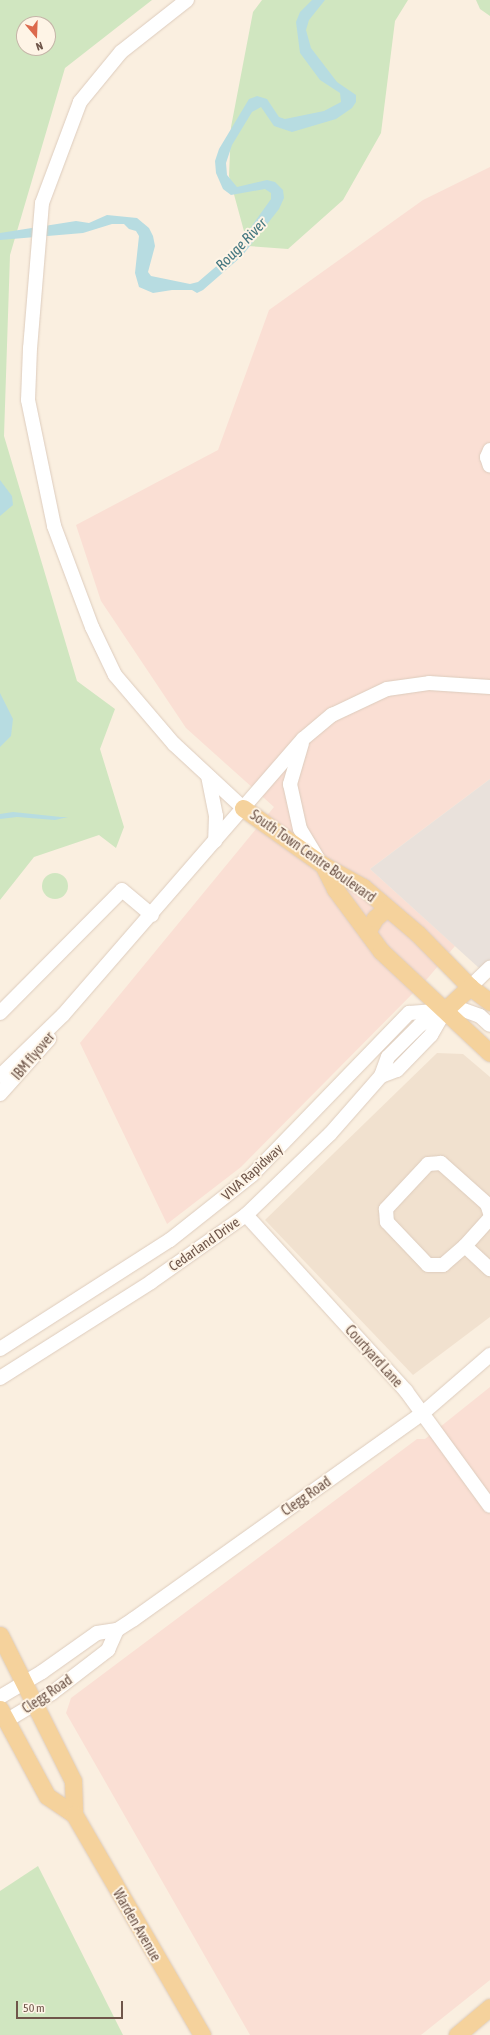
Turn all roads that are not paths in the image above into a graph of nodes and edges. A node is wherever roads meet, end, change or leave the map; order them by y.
1 (187, 0) edge
2 (490, 450) edge
3 (490, 466) edge
4 (490, 686) edge
5 (303, 739) junction
6 (208, 776) junction
7 (243, 808) junction
8 (215, 841) junction
9 (323, 865) junction
10 (387, 908) junction
11 (152, 914) junction
12 (367, 932) junction
13 (490, 968) edge
14 (470, 987) junction
15 (490, 1002) edge
16 (446, 1009) junction
17 (0, 1013) edge
18 (63, 1016) junction
19 (490, 1025) edge
20 (490, 1053) edge
21 (0, 1076) edge
22 (0, 1094) edge
23 (490, 1213) edge
24 (246, 1215) junction
25 (490, 1218) edge
26 (465, 1246) junction
27 (490, 1269) edge
28 (0, 1349) edge
29 (490, 1355) edge
30 (0, 1378) edge
31 (423, 1413) junction
32 (490, 1506) edge
33 (117, 1630) junction
34 (0, 1635) edge
35 (24, 1682) junction
36 (0, 1697) edge
37 (34, 1704) junction
38 (3, 1715) edge
39 (74, 1814) junction
40 (490, 2007) edge
41 (202, 2035) edge
42 (457, 2035) edge

1 - 6 street
2 - 3 street
4 - 5 street
5 - 7 street
5 - 9 street
6 - 7 street
6 - 8 street
7 - 8 street
7 - 9 main road, South Town Centre Boulevard
8 - 11 street
9 - 10 main road, South Town Centre Boulevard
9 - 12 main road
10 - 12 main road
10 - 14 main road, South Town Centre Boulevard
11 - 17 street
11 - 18 street
12 - 16 main road
13 - 14 street
14 - 15 main road, South Town Centre Boulevard
14 - 16 main road, Cedarland Drive
16 - 19 street, VIVA Rapidway
16 - 20 main road
16 - 24 street, Cedarland Drive
16 - 28 street, VIVA Rapidway
18 - 21 street
18 - 22 street, IBM flyover
23 - 26 street
24 - 30 street, Cedarland Drive
24 - 31 street, Courtyard Lane
25 - 26 street
26 - 27 street
29 - 31 street, Clegg Road
31 - 32 street, Courtyard Lane
31 - 33 street, Clegg Road
33 - 35 street, Clegg Road
33 - 37 street, Clegg Road
34 - 35 main road, Warden Avenue
35 - 36 street, Clegg Road
35 - 37 main road, Warden Avenue
37 - 38 street, Clegg Road
37 - 39 main road, Warden Avenue
38 - 39 main road, Warden Avenue
39 - 41 main road, Warden Avenue
40 - 42 main road

